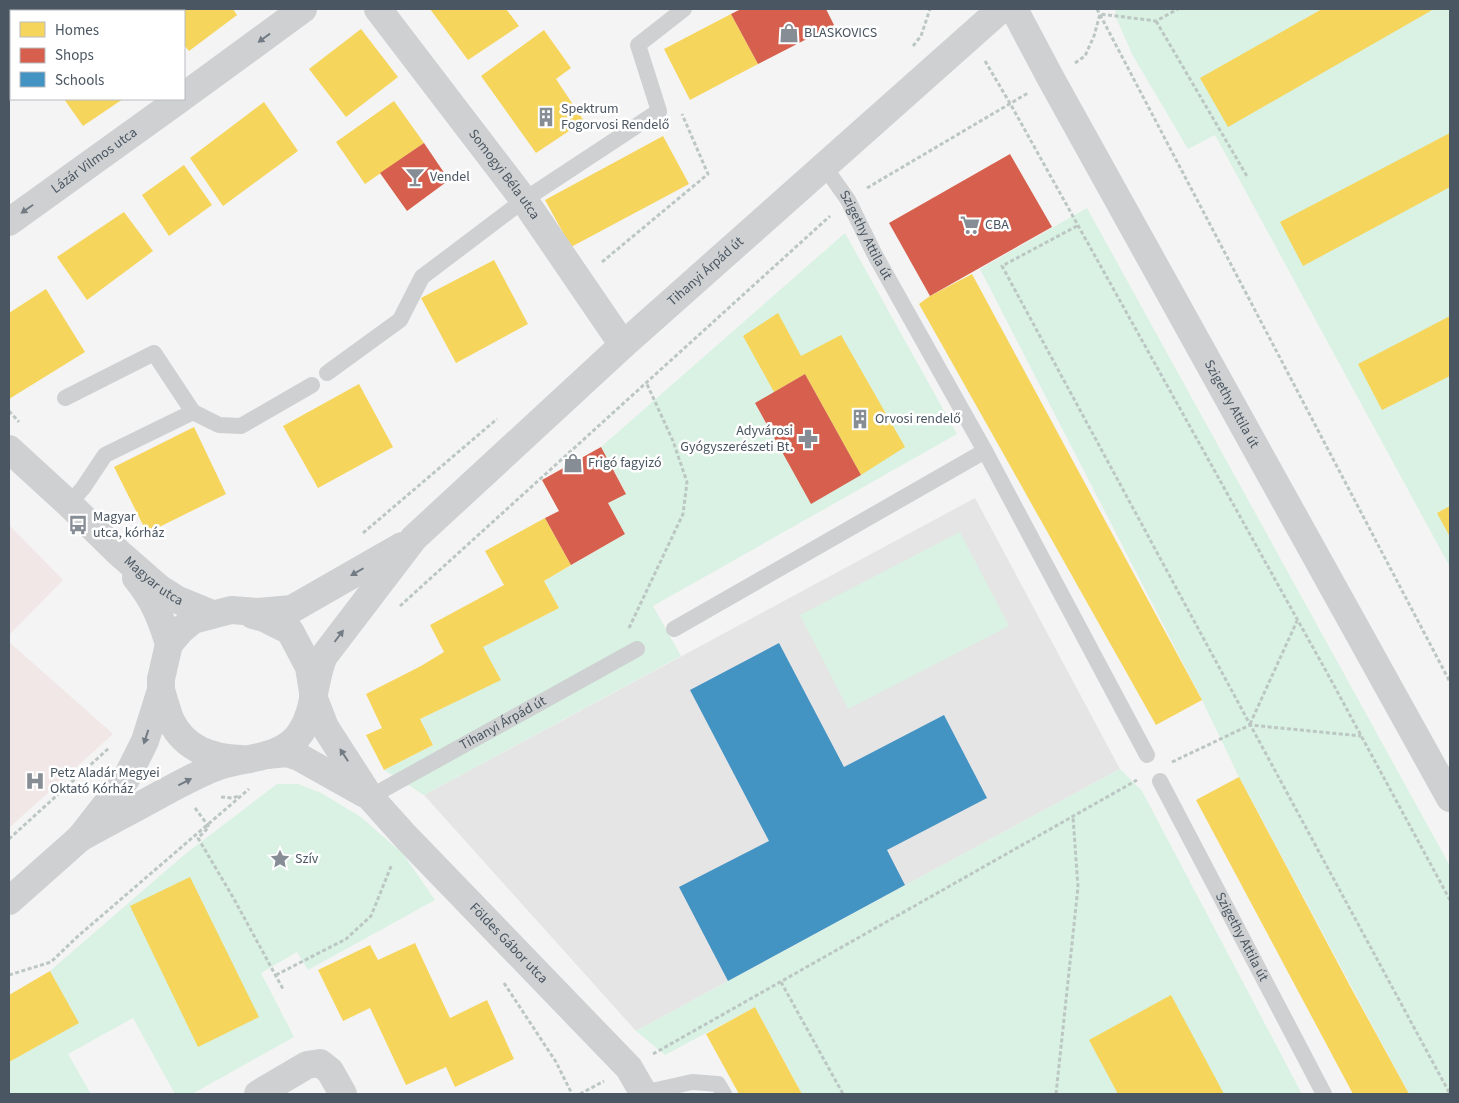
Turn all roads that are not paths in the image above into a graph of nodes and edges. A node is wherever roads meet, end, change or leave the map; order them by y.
1 (303, 9) edge
2 (378, 9) edge
3 (684, 9) edge
4 (1001, 9) edge
5 (1014, 9) edge
6 (185, 95) edge
7 (179, 100) edge
8 (824, 166) junction
9 (524, 200) junction
10 (9, 222) edge
11 (623, 344) junction
12 (327, 373) dead end
13 (312, 385) dead end
14 (65, 398) dead end
15 (193, 412) junction
16 (9, 449) edge
17 (985, 450) junction
18 (69, 504) junction
19 (102, 536) junction
20 (414, 538) junction
21 (222, 612) junction
22 (674, 629) dead end
23 (169, 644) junction
24 (637, 649) dead end
25 (161, 690) junction
26 (313, 696) junction
27 (1147, 755) dead end
28 (257, 757) junction
29 (1162, 774) road end
30 (370, 797) junction
31 (1450, 798) edge
32 (80, 838) junction
33 (9, 901) edge
34 (258, 1094) edge
35 (343, 1094) edge
36 (644, 1094) edge
37 (724, 1094) edge
38 (1324, 1094) edge

1 -> 6 street
2 - 9 street, Somogyi Béla utca
3 - 9 lane
4 - 8 street, Tihanyi Árpád út
5 - 31 street, Szigethy Attila út
7 -> 10 street, Lázár Vilmos utca
8 - 11 street, Tihanyi Árpád út
8 - 17 lane, Szigethy Attila út
9 - 11 street, Somogyi Béla utca
9 - 12 lane
11 - 20 street, Tihanyi Árpád út
13 - 15 lane
14 - 15 lane
15 - 18 lane
16 - 18 street, Magyar utca
17 - 22 lane
17 - 27 lane, Szigethy Attila út
18 - 19 street, Magyar utca
19 - 21 street, Magyar utca
19 - 23 street, Magyar utca
20 -> 21 street, Tihanyi Árpád út
26 -> 20 street, Tihanyi Árpád út
21 - 23 street, Tihanyi Árpád út
21 - 26 street, Tihanyi Árpád út
23 - 25 street, Tihanyi Árpád út
24 - 30 lane, Tihanyi Árpád út
25 - 28 street, Tihanyi Árpád út
25 -> 32 street, Tihanyi Árpád út
26 - 28 street, Tihanyi Árpád út
30 -> 26 street, Földes Gábor utca
28 - 30 street, Földes Gábor utca
32 -> 28 street, Tihanyi Árpád út
29 - 38 lane, Szigethy Attila út
30 - 36 street, Földes Gábor utca
32 - 33 street, Tihanyi Árpád út
34 - 35 street
36 - 37 lane, Földes Gábor utca

